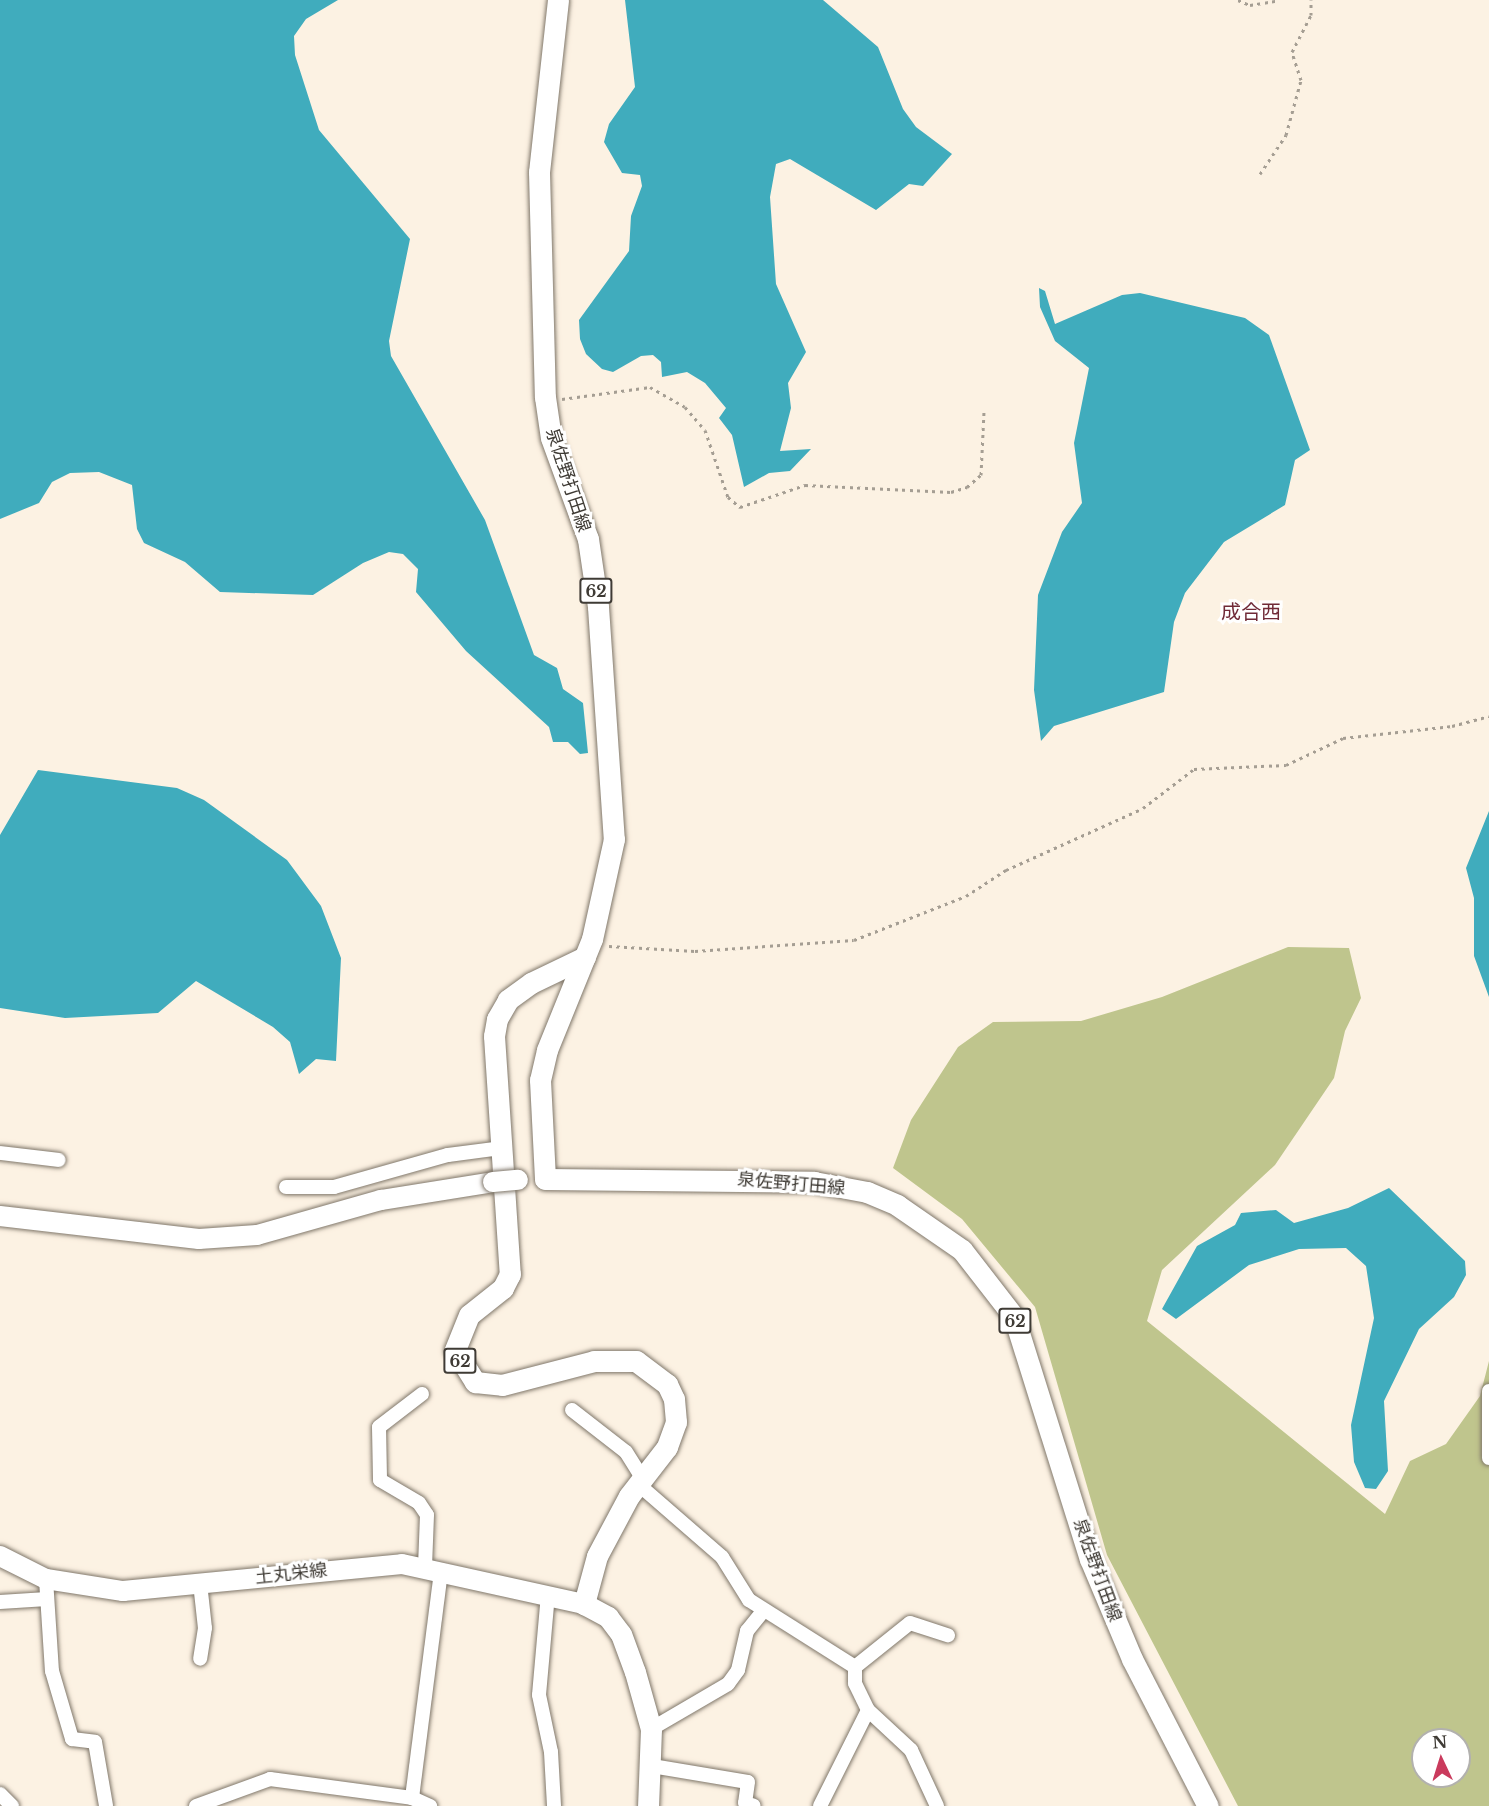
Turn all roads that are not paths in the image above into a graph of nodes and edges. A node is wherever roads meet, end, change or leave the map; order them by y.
1 (558, 0) edge
2 (587, 951) junction
3 (501, 1148) junction
4 (0, 1153) edge
5 (59, 1160) dead end
6 (545, 1179) junction
7 (286, 1187) dead end
8 (0, 1216) edge
9 (1489, 1391) edge
10 (422, 1394) dead end
11 (572, 1410) dead end
12 (1489, 1458) edge
13 (640, 1481) junction
14 (0, 1556) edge
15 (433, 1570) junction
16 (46, 1579) junction
17 (200, 1583) junction
18 (548, 1594) junction
19 (47, 1599) junction
20 (0, 1602) edge
21 (584, 1604) junction
22 (765, 1610) junction
23 (948, 1635) dead end
24 (200, 1659) dead end
25 (855, 1667) junction
26 (868, 1710) junction
27 (651, 1730) junction
28 (652, 1766) junction
29 (0, 1794) edge
30 (412, 1798) junction
31 (12, 1806) edge
32 (106, 1806) edge
33 (196, 1806) edge
34 (430, 1806) edge
35 (545, 1806) edge
36 (554, 1806) edge
37 (565, 1806) edge
38 (648, 1806) edge
39 (754, 1806) edge
40 (820, 1806) edge
41 (937, 1806) edge
42 (1208, 1806) edge

1 - 2 main road, 泉佐野打田線 / 62
2 - 3 main road, 62
2 - 6 main road, 泉佐野打田線 / 62
3 - 7 street
3 - 13 main road, 62
4 - 5 street
6 - 8 main road, bridge
6 - 42 main road, 泉佐野打田線 / 62
9 - 12 street
10 - 15 street
11 - 13 street
13 - 21 main road, 62
13 - 22 street
14 - 16 main road, 土丸栄線
15 - 17 main road, 土丸栄線
15 - 18 main road, 土丸栄線
15 - 30 street
16 - 17 main road, 土丸栄線
16 - 19 street
17 - 24 street
18 - 21 main road, 土丸栄線
18 - 36 street
19 - 20 street
19 - 32 street
21 - 27 main road
22 - 25 street
22 - 27 street
23 - 25 street
25 - 26 street
26 - 40 street
26 - 41 street
27 - 28 main road
28 - 38 main road
28 - 39 street
29 - 31 street
30 - 33 street
30 - 34 street
35 - 36 street
36 - 37 street

